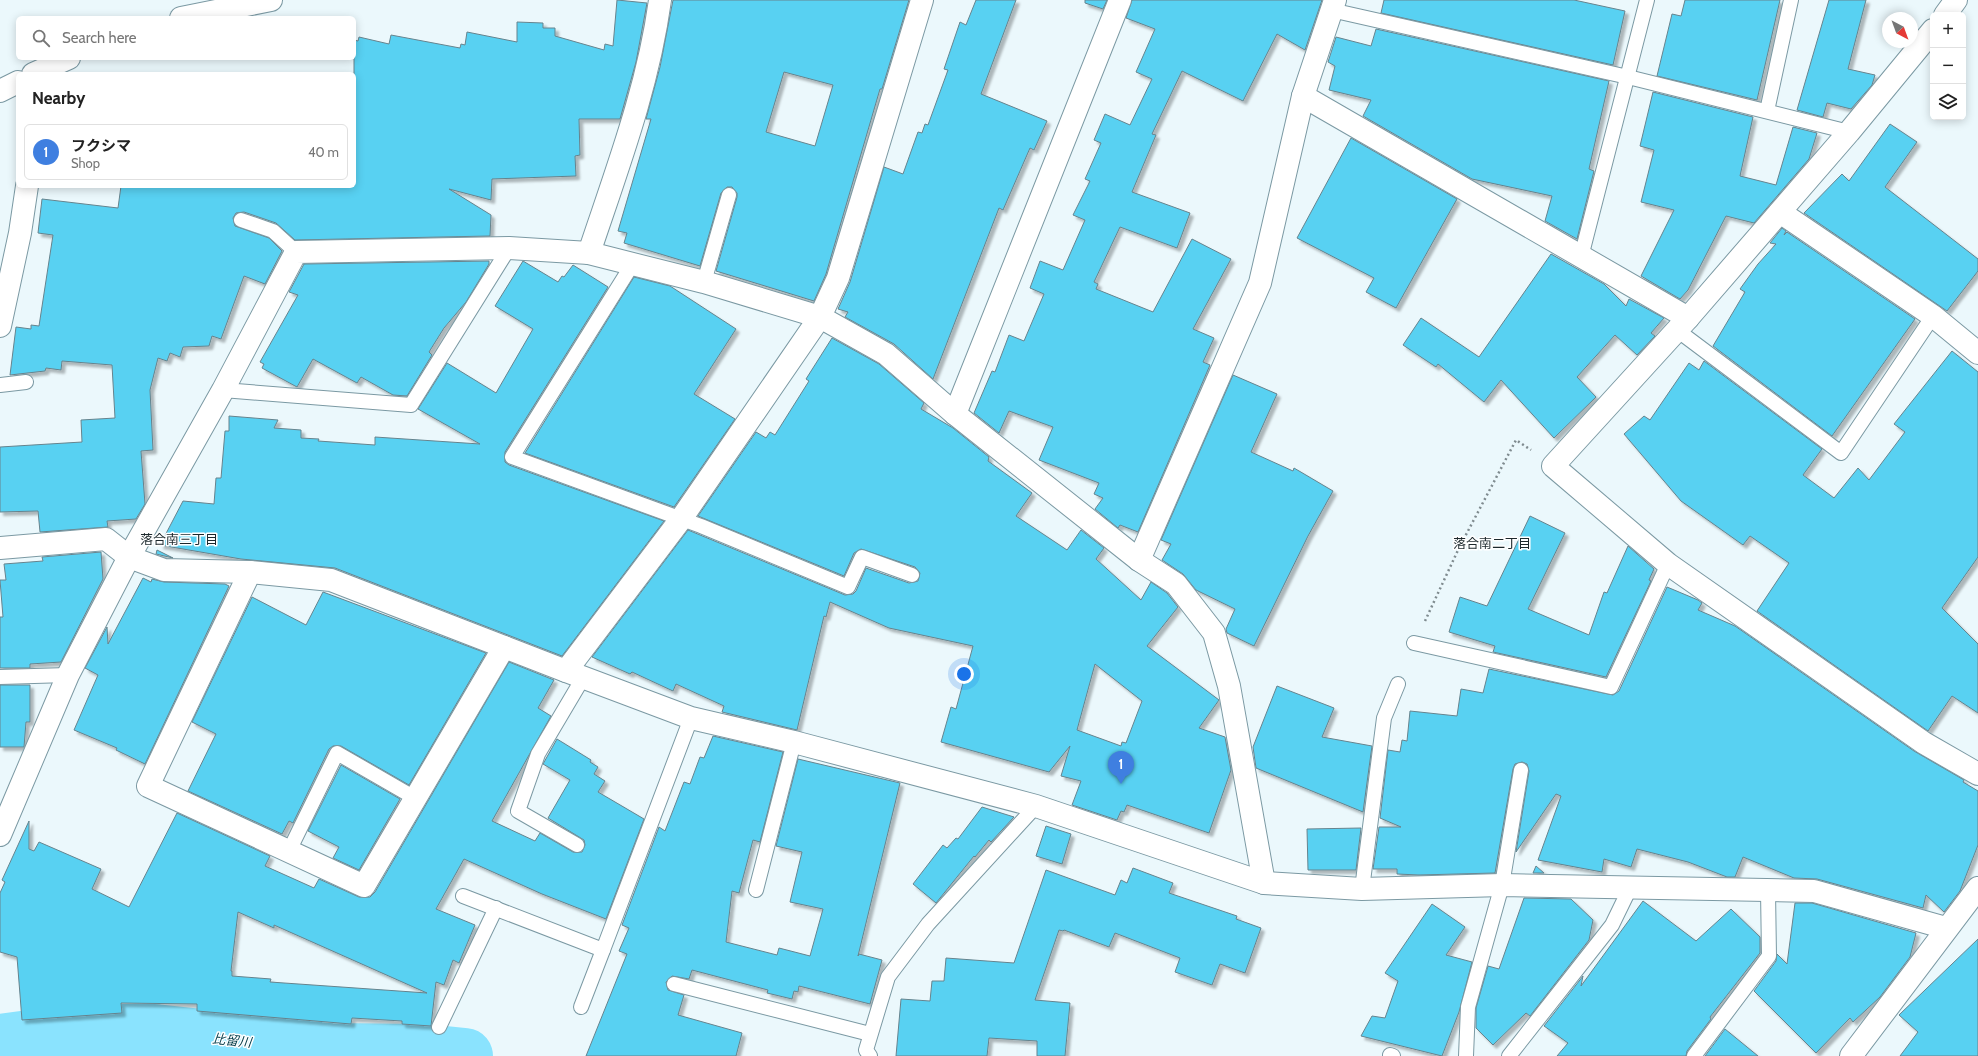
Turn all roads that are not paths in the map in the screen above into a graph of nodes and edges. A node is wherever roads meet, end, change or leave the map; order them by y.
1 (270, 0) edge
2 (660, 0) edge
3 (922, 0) edge
4 (1120, 0) edge
5 (1647, 0) edge
6 (1791, 0) edge
7 (1956, 0) edge
8 (1333, 5) edge
9 (1947, 12) edge
10 (191, 16) edge
11 (1930, 34) edge
12 (65, 60) edge
13 (41, 72) edge
14 (1628, 76) junction
15 (16, 83) edge
16 (0, 91) edge
17 (1303, 96) junction
18 (1767, 111) junction
19 (1850, 132) junction
20 (27, 188) edge
21 (729, 195) dead end
22 (1780, 212) junction
23 (241, 220) dead end
24 (509, 248) junction
25 (296, 252) junction
26 (589, 253) junction
27 (1581, 257) junction
28 (632, 265) junction
29 (704, 282) junction
30 (1933, 316) junction
31 (820, 317) junction
32 (1683, 324) junction
33 (0, 326) edge
34 (1978, 353) edge
35 (26, 382) dead end
36 (0, 385) edge
37 (223, 390) junction
38 (955, 414) junction
39 (681, 520) junction
40 (0, 548) edge
41 (129, 557) junction
42 (1139, 560) junction
43 (1668, 564) junction
44 (250, 572) junction
45 (912, 575) dead end
46 (1414, 643) road end
47 (504, 647) junction
48 (68, 675) junction
49 (575, 675) junction
50 (0, 677) edge
51 (1398, 684) dead end
52 (692, 718) junction
53 (794, 742) junction
54 (1521, 770) dead end
55 (1978, 774) edge
56 (415, 798) junction
57 (1036, 806) junction
58 (0, 835) edge
59 (577, 845) dead end
60 (290, 851) junction
61 (1264, 883) junction
62 (1502, 886) junction
63 (1630, 888) junction
64 (1978, 888) edge
65 (1362, 889) junction
66 (756, 890) dead end
67 (1768, 891) junction
68 (463, 896) dead end
69 (496, 908) junction
70 (1946, 928) junction
71 (603, 950) junction
72 (674, 984) dead end
73 (581, 1006) dead end
74 (439, 1027) dead end
75 (870, 1034) junction
76 (870, 1056) edge
77 (1466, 1056) edge
78 (1509, 1056) edge
79 (1694, 1056) edge
80 (1850, 1056) edge

1 - 10 street
2 - 26 street
3 - 31 street
4 - 38 street
5 - 14 lane
6 - 18 lane
7 - 9 street
8 - 14 lane
8 - 17 street
11 - 19 street
12 - 13 street
14 - 18 lane
14 - 27 lane
15 - 16 street
17 - 27 street
17 - 42 street
18 - 19 lane
19 - 22 street
20 - 33 street
21 - 29 lane
22 - 30 street
22 - 32 street
23 - 25 lane
24 - 25 street
24 - 26 street
24 - 37 lane
25 - 37 street
26 - 28 street
27 - 32 street
28 - 29 street
28 - 39 lane
29 - 31 street
30 - 32 lane
30 - 34 street
31 - 38 street
31 - 39 street
32 - 43 street
35 - 36 lane
37 - 41 street
38 - 42 street
39 - 45 lane
39 - 49 street
40 - 41 street
41 - 44 street
41 - 48 street
42 - 61 street
43 - 46 lane
43 - 55 street
44 - 47 street
44 - 60 street
47 - 49 street
47 - 56 street
48 - 50 lane
48 - 58 street
49 - 52 street
49 - 59 lane
51 - 65 lane
52 - 53 street
52 - 71 lane
53 - 57 street
53 - 66 lane
54 - 62 lane
56 - 60 street
56 - 60 lane
57 - 61 street
57 - 75 lane
61 - 65 street
62 - 63 street
62 - 65 street
62 - 77 lane
63 - 67 street
63 - 78 lane
64 - 70 street
67 - 70 street
67 - 79 lane
68 - 69 lane
69 - 71 lane
69 - 74 lane
70 - 80 street
71 - 73 lane
72 - 75 lane
75 - 76 lane

